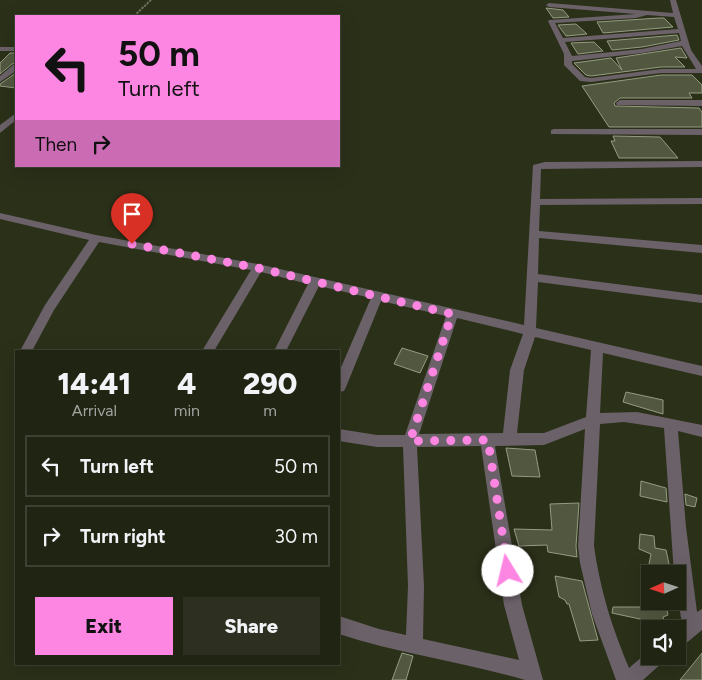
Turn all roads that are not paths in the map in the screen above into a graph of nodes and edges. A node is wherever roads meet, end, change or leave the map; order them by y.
1 (673, 0) edge
2 (549, 5) dead end
3 (649, 12) junction
4 (678, 15) junction
5 (681, 31) junction
6 (560, 40) junction
7 (684, 43) junction
8 (0, 49) edge
9 (15, 49) edge
10 (568, 59) junction
11 (0, 68) edge
12 (15, 68) edge
13 (15, 69) edge
14 (702, 71) edge
15 (0, 80) edge
16 (620, 103) dead end
17 (702, 103) edge
18 (15, 117) edge
19 (0, 130) edge
20 (554, 132) dead end
21 (702, 132) edge
22 (702, 164) edge
23 (702, 201) edge
24 (535, 202) junction
25 (0, 216) edge
26 (534, 234) junction
27 (96, 238) junction
28 (702, 249) edge
29 (258, 268) junction
30 (532, 277) junction
31 (315, 282) junction
32 (377, 297) junction
33 (702, 299) edge
34 (452, 314) junction
35 (530, 333) junction
36 (597, 348) junction
37 (27, 350) edge
38 (209, 350) edge
39 (281, 350) edge
40 (702, 371) edge
41 (340, 386) edge
42 (594, 421) junction
43 (671, 424) junction
44 (702, 431) edge
45 (342, 438) edge
46 (509, 439) junction
47 (488, 440) junction
48 (410, 441) junction
49 (340, 625) edge
50 (690, 629) edge
51 (414, 646) junction
52 (646, 665) edge
53 (533, 676) edge
54 (627, 680) edge

1 - 4 street
2 - 3 street
3 - 4 street
3 - 6 street
4 - 5 street
5 - 6 street
5 - 7 street
6 - 10 street
7 - 10 street
7 - 14 street
8 - 9 street
10 - 14 street
11 - 12 street
13 - 15 street
16 - 17 street
18 - 19 street
20 - 21 street
22 - 24 street
23 - 24 street
24 - 26 street
25 - 27 street
26 - 28 street
26 - 30 street
27 - 29 street
27 - 37 street
29 - 31 street
29 - 38 street
30 - 33 street
30 - 35 street
31 - 32 street
31 - 39 street
32 - 34 street
32 - 41 street
34 - 35 street
34 - 48 street
35 - 36 street
35 - 46 street
36 - 40 street
36 - 42 street
42 - 43 street
42 - 46 street
42 - 54 street
43 - 44 street
43 - 50 street
45 - 48 street
46 - 47 street
47 - 48 street
47 - 53 street
48 - 51 street
49 - 51 street
51 - 53 street
52 - 54 street

